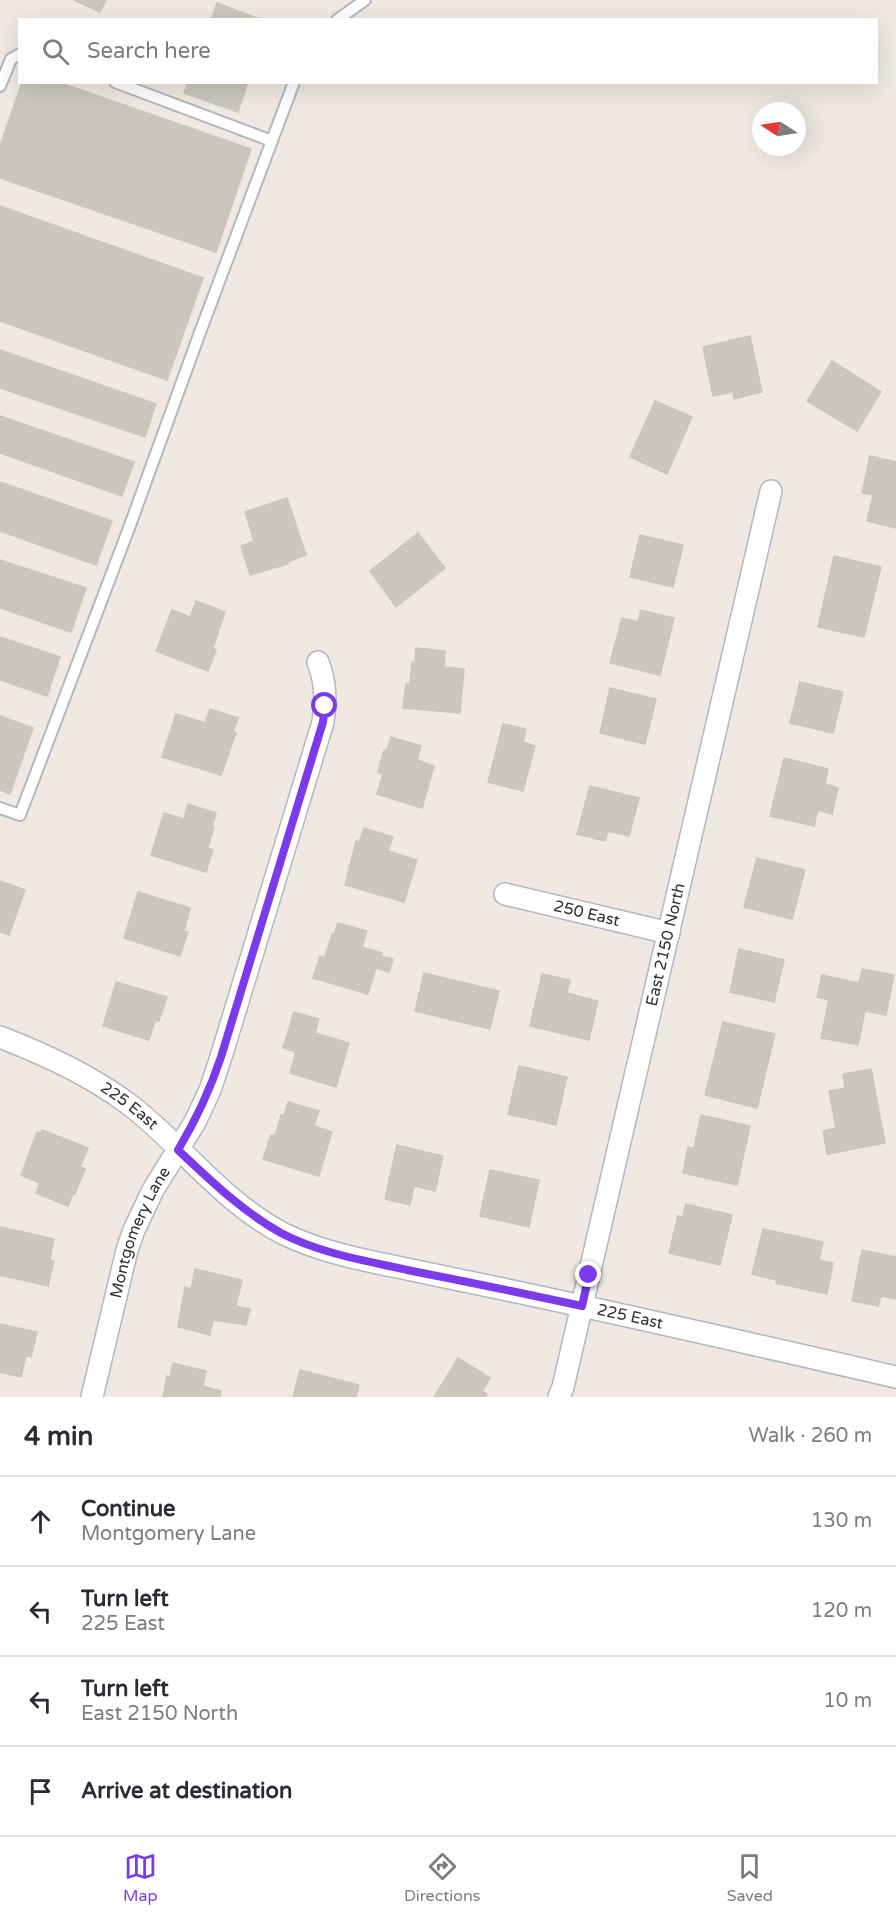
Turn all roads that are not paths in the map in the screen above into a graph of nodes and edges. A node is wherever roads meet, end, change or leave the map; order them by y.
1 (365, 0) edge
2 (340, 18) edge
3 (18, 55) edge
4 (120, 84) edge
5 (293, 84) edge
6 (0, 86) edge
7 (272, 141) junction
8 (771, 491) dead end
9 (318, 662) dead end
10 (0, 808) edge
11 (505, 894) dead end
12 (669, 933) junction
13 (0, 1036) edge
14 (178, 1150) junction
15 (582, 1306) junction
16 (896, 1377) edge
17 (92, 1397) edge
18 (559, 1397) edge

1 - 2 lane
3 - 6 lane
4 - 7 lane
5 - 7 lane
7 - 10 lane
8 - 12 street, East 2150 North
9 - 14 street, Montgomery Lane
11 - 12 street, 250 East
12 - 15 street, East 2150 North
13 - 14 street, 225 East
14 - 15 street, 225 East
14 - 17 street, Montgomery Lane
15 - 16 street, 225 East
15 - 18 street, East 2150 North

